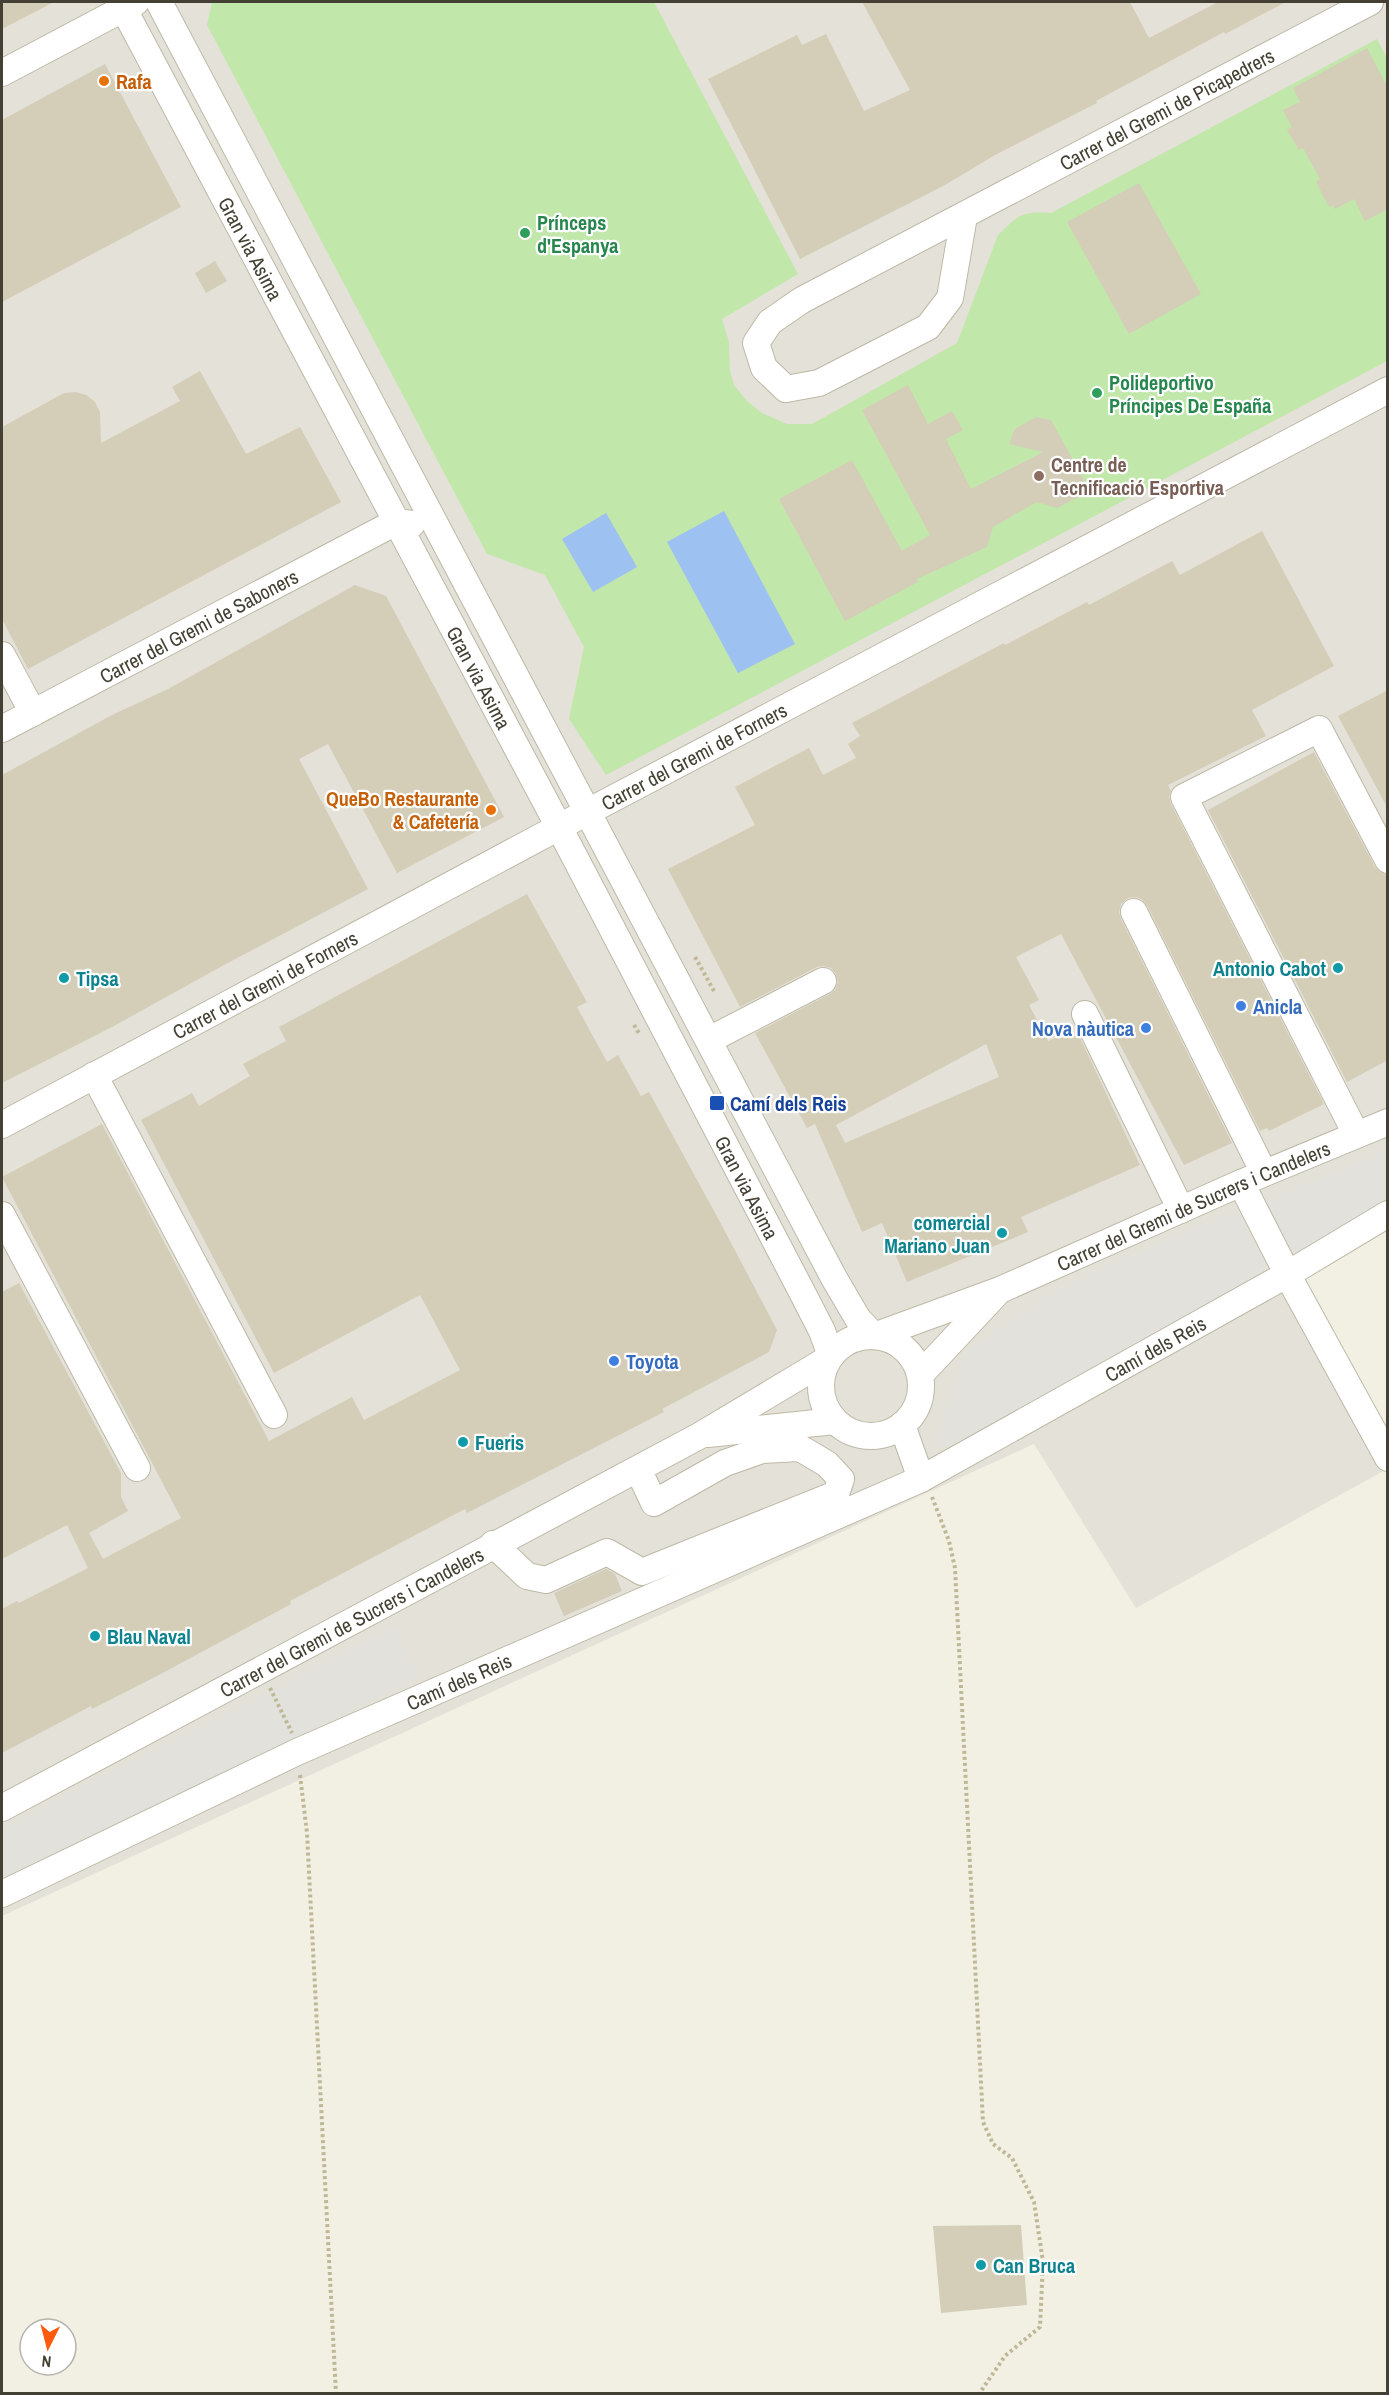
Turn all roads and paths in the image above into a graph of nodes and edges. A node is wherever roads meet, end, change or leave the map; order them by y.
1 (159, 2) edge
2 (1370, 2) edge
3 (126, 4) edge
4 (2, 74) edge
5 (964, 216) junction
6 (1388, 390) edge
7 (396, 522) junction
8 (464, 575) junction
9 (2, 655) edge
10 (33, 713) junction
11 (2, 729) edge
12 (589, 813) junction
13 (559, 827) junction
14 (1388, 860) edge
15 (1134, 912) dead end
16 (695, 957) dead end
17 (823, 981) dead end
18 (714, 991) dead end
19 (1085, 1014) dead end
20 (709, 1040) junction
21 (94, 1076) junction
22 (1388, 1122) edge
23 (2, 1125) edge
24 (1356, 1134) junction
25 (1264, 1173) junction
26 (1241, 1183) junction
27 (1181, 1210) junction
28 (1388, 1214) edge
29 (2, 1215) edge
30 (1288, 1274) junction
31 (1000, 1290) junction
32 (875, 1335) junction
33 (830, 1358) junction
34 (921, 1374) junction
35 (274, 1415) dead end
36 (835, 1420) junction
37 (902, 1425) junction
38 (701, 1435) junction
39 (1388, 1458) edge
40 (137, 1468) dead end
41 (638, 1468) junction
42 (921, 1479) junction
43 (493, 1544) junction
44 (261, 1668) junction
45 (297, 1752) junction
46 (2, 1808) edge
47 (2, 1894) edge
48 (336, 2394) edge
49 (979, 2394) edge

1 - 8 street, Gran via Asima
2 - 5 street, Carrer del Gremi de Picapedrers
3 - 4 street
3 - 7 street, Gran via Asima
5 - 5 street, Carrer del Gremi de Picapedrers
6 - 12 street, Carrer del Gremi de Forners
7 - 8 street
7 - 10 street, Carrer del Gremi de Saboners
7 - 13 street, Gran via Asima
8 - 12 street, Gran via Asima
9 - 10 street
10 - 11 street, Carrer del Gremi de Saboners
12 - 13 street, Carrer del Gremi de Forners
12 - 20 street, Gran via Asima
13 - 21 street, Carrer del Gremi de Forners
13 - 33 street, Gran via Asima
14 - 24 street
15 - 25 street
16 - 18 path
17 - 20 street
19 - 27 street
20 - 32 street, Gran via Asima
21 - 23 street, Carrer del Gremi de Forners
21 - 35 street
22 - 24 street, Carrer del Gremi de Sucrers i Candelers
24 - 25 street, Carrer del Gremi de Sucrers i Candelers
25 - 26 street, Carrer del Gremi de Sucrers i Candelers
26 - 27 street, Carrer del Gremi de Sucrers i Candelers
26 - 30 street
27 - 31 street, Carrer del Gremi de Sucrers i Candelers
28 - 30 street, Camí dels Reis
29 - 40 street
30 - 39 street
30 - 42 street, Camí dels Reis
31 - 32 street, Carrer del Gremi de Sucrers i Candelers
31 - 34 street
32 - 33 street
32 - 34 street
33 - 36 street
33 - 38 street, Carrer del Gremi de Sucrers i Candelers
34 - 37 street
36 - 37 street
36 - 38 street, Carrer del Gremi de Sucrers i Candelers
37 - 42 street
38 - 41 street, Carrer del Gremi de Sucrers i Candelers
41 - 43 street, Carrer del Gremi de Sucrers i Candelers
41 - 43 street
42 - 45 street, Camí dels Reis
42 - 49 path
43 - 44 street, Carrer del Gremi de Sucrers i Candelers
44 - 45 path
44 - 46 street, Carrer del Gremi de Sucrers i Candelers
45 - 47 street, Camí dels Reis
45 - 48 path

